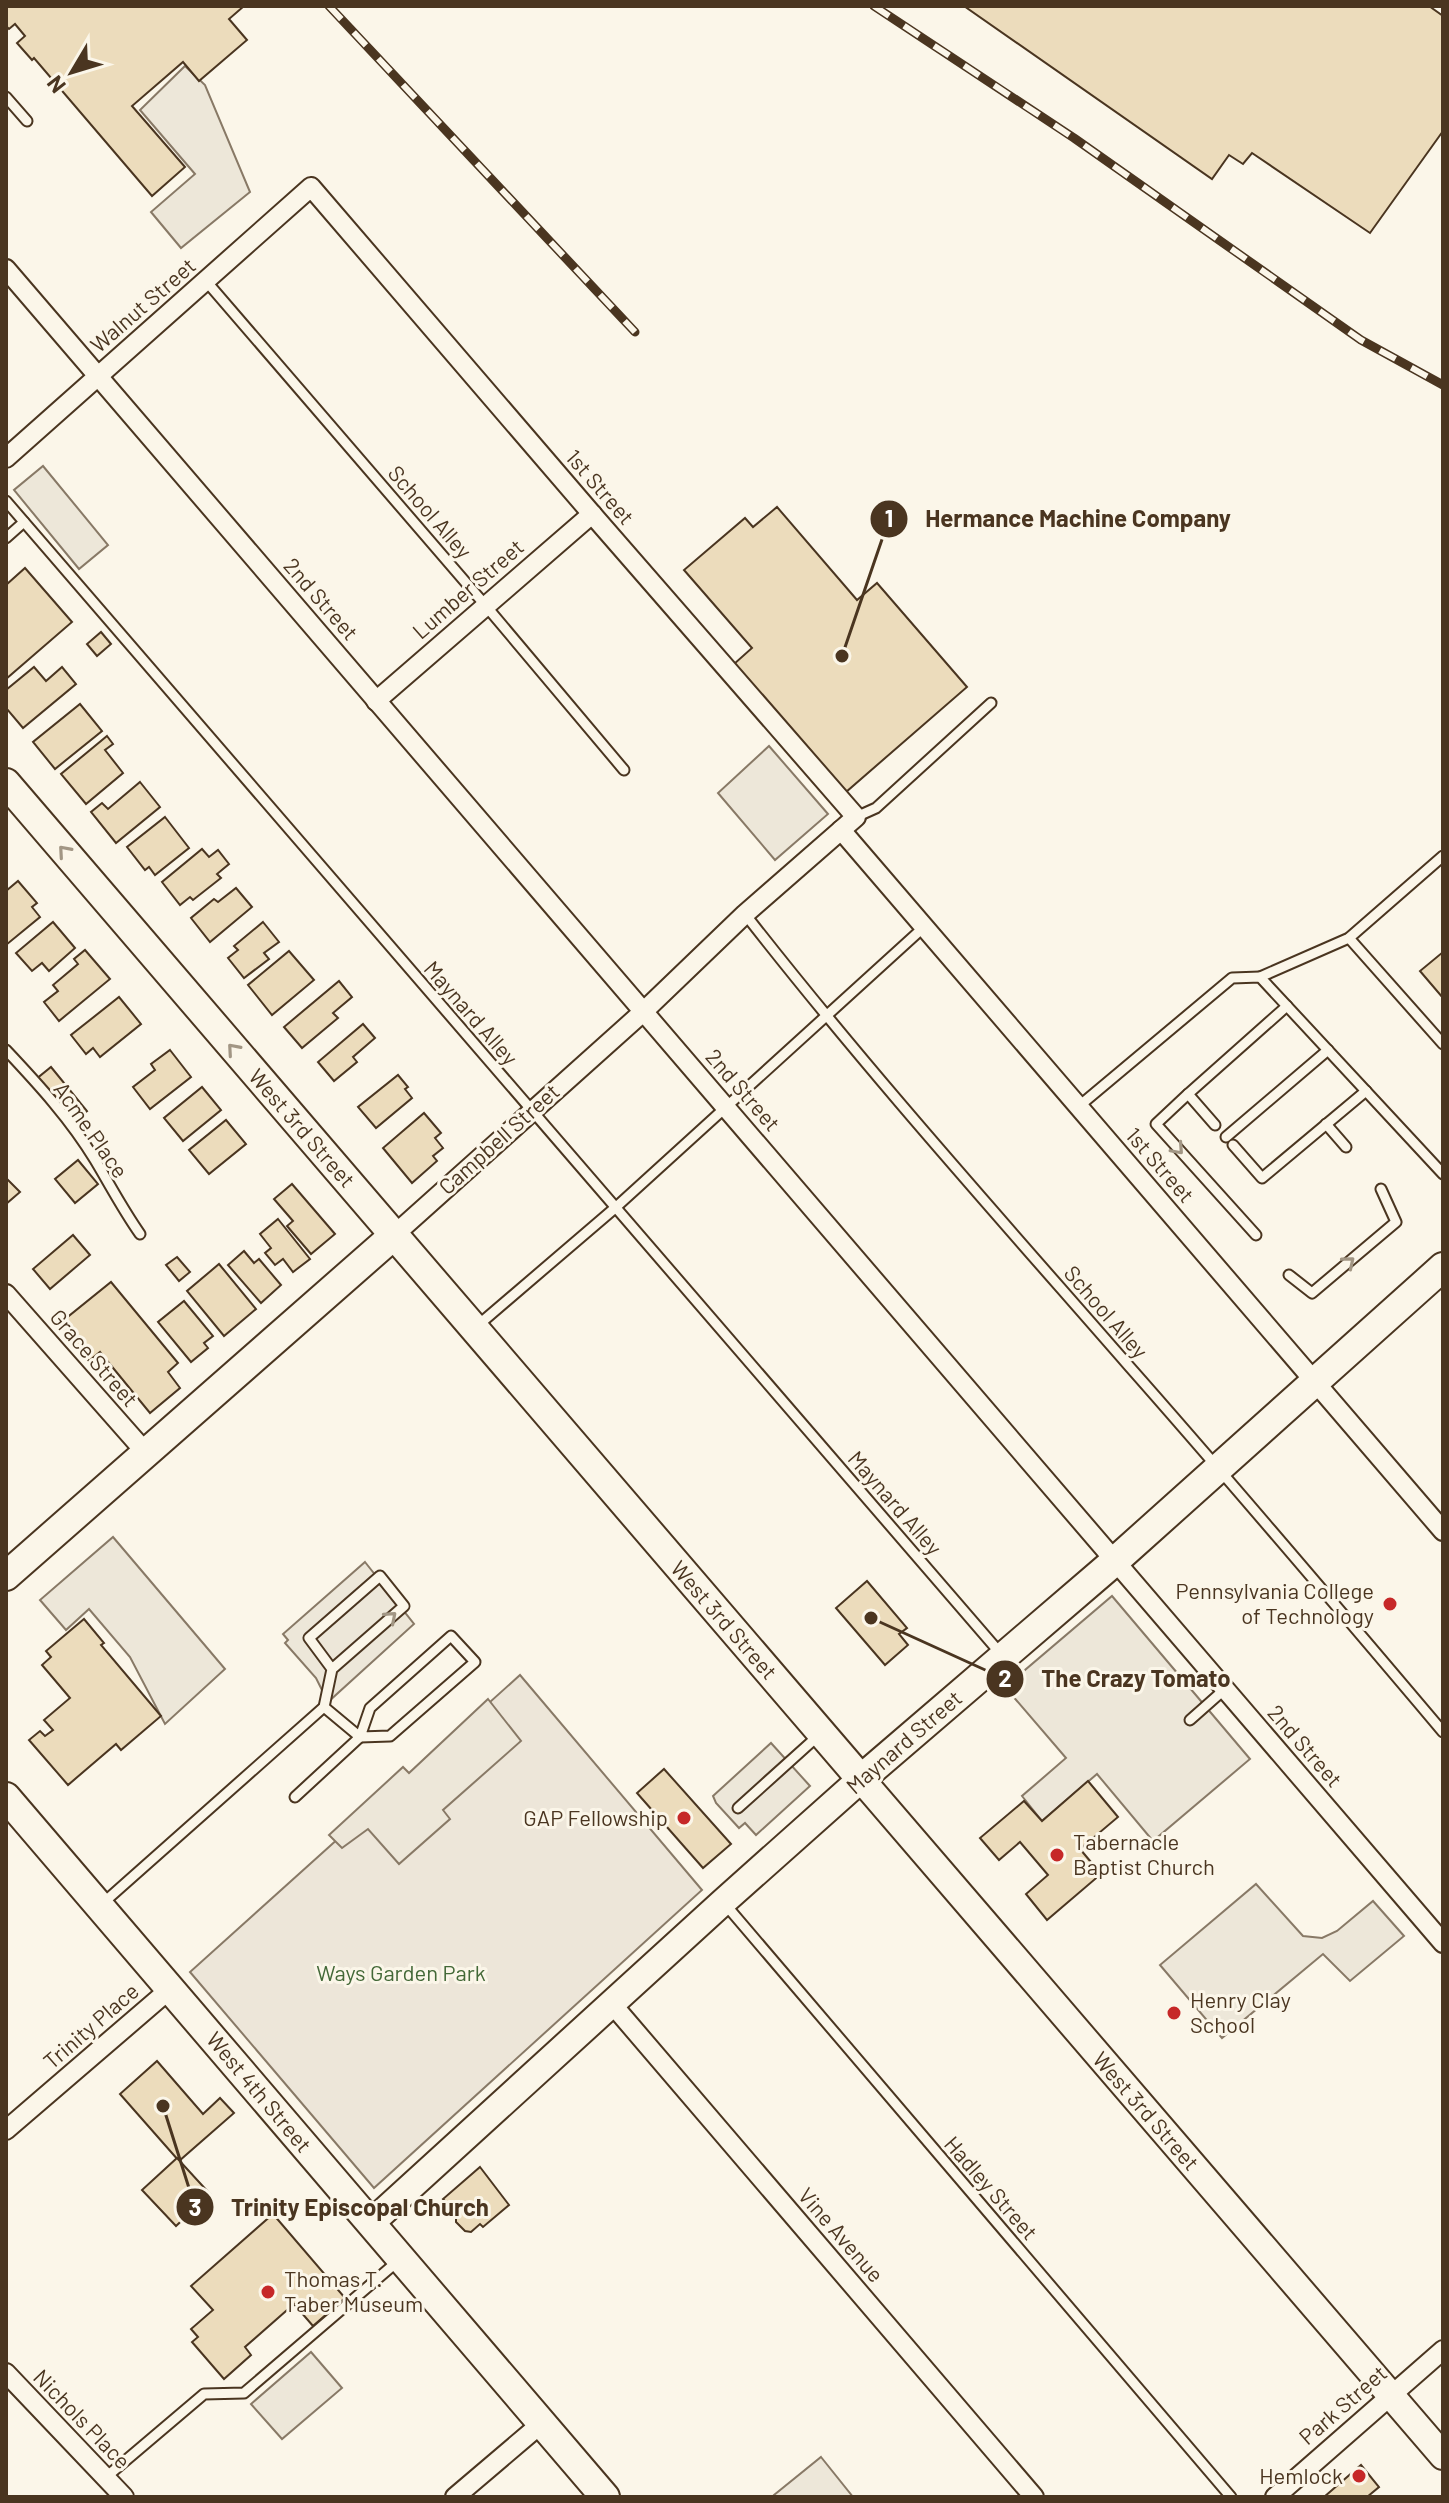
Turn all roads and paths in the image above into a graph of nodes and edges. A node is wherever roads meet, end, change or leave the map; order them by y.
1 (6, 97) edge
2 (27, 121) dead end
3 (311, 187) joint
4 (6, 269) edge
5 (206, 281) junction
6 (98, 376) junction
7 (6, 458) edge
8 (6, 501) edge
9 (592, 514) junction
10 (24, 522) junction
11 (6, 538) edge
12 (486, 606) junction
13 (376, 701) junction
14 (991, 703) dead end
15 (624, 770) dead end
16 (6, 783) edge
17 (856, 817) junction
18 (841, 830) junction
19 (1443, 856) edge
20 (745, 914) junction
21 (924, 927) junction
22 (1349, 938) junction
23 (1260, 977) junction
24 (1287, 1006) junction
25 (643, 1012) junction
26 (826, 1016) junction
27 (1443, 1044) edge
28 (6, 1050) edge
29 (1328, 1050) junction
30 (1366, 1091) junction
31 (1188, 1094) junction
32 (725, 1106) junction
33 (1078, 1107) junction
34 (531, 1110) junction
35 (1326, 1124) junction
36 (1215, 1125) dead end
37 (1346, 1147) dead end
38 (1443, 1174) edge
39 (1381, 1189) dead end
40 (615, 1208) junction
41 (140, 1234) dead end
42 (1256, 1235) dead end
43 (393, 1236) junction
44 (1443, 1267) edge
45 (1289, 1275) dead end
46 (6, 1294) edge
47 (474, 1329) junction
48 (1314, 1382) junction
49 (147, 1454) junction
50 (1219, 1468) junction
51 (1443, 1531) edge
52 (1115, 1561) junction
53 (6, 1576) edge
54 (1003, 1657) junction
55 (332, 1669) junction
56 (1225, 1689) junction
57 (324, 1707) junction
58 (1190, 1720) dead end
59 (1443, 1732) edge
60 (821, 1733) junction
61 (360, 1737) junction
62 (861, 1779) junction
63 (6, 1797) edge
64 (295, 1797) dead end
65 (738, 1808) dead end
66 (723, 1902) junction
67 (100, 1906) junction
68 (1443, 1943) edge
69 (170, 1989) junction
70 (612, 2004) junction
71 (6, 2130) edge
72 (371, 2223) junction
73 (401, 2258) junction
74 (1443, 2350) edge
75 (6, 2373) edge
76 (1391, 2395) junction
77 (542, 2423) junction
78 (1443, 2456) edge
79 (105, 2478) junction
80 (124, 2497) edge
81 (455, 2497) edge
82 (605, 2497) edge
83 (1034, 2497) edge
84 (1231, 2497) edge
85 (1275, 2497) edge

1 - 2 lane
3 - 5 street, Walnut Street
3 - 9 street, 1st Street
4 - 6 street, 2nd Street
5 - 6 street, Walnut Street
5 - 12 lane, School Alley
6 - 7 street, Walnut Street
6 - 13 street, 2nd Street
8 - 10 lane, Maynard Alley
9 - 12 street, Lumber Street
9 - 17 street, 1st Street
10 - 11 lane
10 - 34 lane, Maynard Alley
12 - 13 street, Lumber Street
12 - 15 lane, School Alley
13 - 25 street, 2nd Street
14 - 17 lane, Campbell Street
43 -> 16 main road, West 3rd Street
17 - 18 street, Campbell Street
18 - 20 street, Campbell Street
18 - 21 street, 1st Street
19 - 22 lane
20 - 25 street, Campbell Street
20 - 26 lane, School Alley
21 - 26 lane
21 - 33 street, 1st Street
22 - 23 lane
22 - 27 lane
23 - 24 lane
23 - 33 lane
24 - 29 lane
24 - 31 lane
25 - 32 street, 2nd Street
25 - 34 street, Campbell Street
26 - 32 lane
26 - 50 lane, School Alley
28 - 41 lane, Acme Place
29 - 30 lane
29 - 35 lane
30 - 35 lane
30 - 38 lane
31 - 36 lane
31 -> 42 lane
32 - 40 lane
32 - 52 street, 2nd Street
33 - 48 street, 1st Street
34 - 40 lane, Maynard Alley
34 - 43 street, Campbell Street
35 - 37 lane
45 -> 39 lane
40 - 47 lane
40 - 54 lane, Maynard Alley
43 - 47 main road, West 3rd Street
43 - 49 main road, Campbell Street
44 - 48 main road, Maynard Street
46 - 49 street, Grace Street
47 - 60 main road, West 3rd Street
48 - 50 main road, Maynard Street
48 - 51 street, 1st Street
49 - 53 main road, Campbell Street
50 - 52 main road, Maynard Street
50 - 59 lane, School Alley
52 - 54 main road, Maynard Street
52 - 56 street, 2nd Street
54 - 62 main road, Maynard Street
55 -> 55 lane
55 - 57 lane
56 - 58 lane
56 - 68 street, 2nd Street
57 - 61 lane
57 - 67 lane
60 - 62 main road, West 3rd Street
60 - 65 lane
61 - 61 lane
61 - 64 lane
62 - 66 main road, Maynard Street
62 - 76 main road, West 3rd Street
63 - 67 main road, West 4th Street
66 - 70 main road, Maynard Street
66 - 84 lane, Hadley Street
67 - 69 main road, West 4th Street
69 - 71 street, Trinity Place
69 - 72 main road, West 4th Street
70 - 72 main road, Maynard Street
70 - 83 street, Vine Avenue
72 - 73 main road, West 4th Street
73 - 77 main road, West 4th Street
73 - 79 lane
74 - 76 street, Park Street
75 - 79 street, Nichols Place
76 - 78 main road, West 3rd Street
76 - 85 street, Park Street
77 - 81 street
77 - 82 main road, West 4th Street
79 - 80 street, Nichols Place

